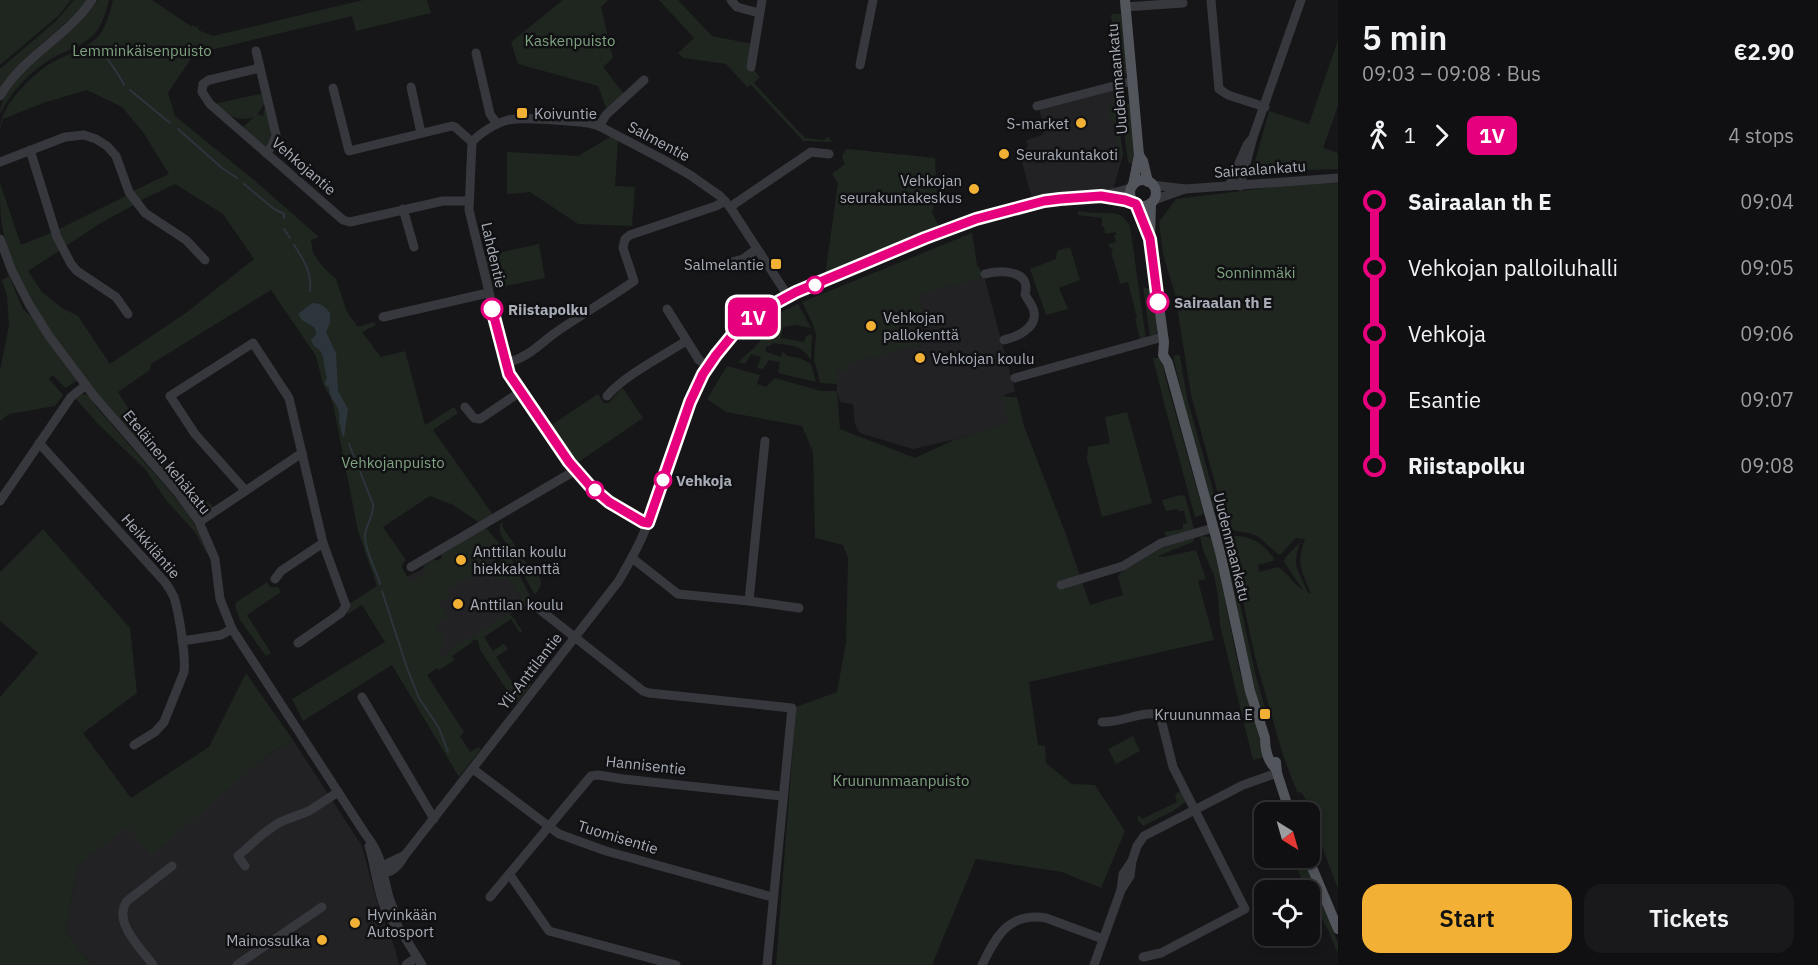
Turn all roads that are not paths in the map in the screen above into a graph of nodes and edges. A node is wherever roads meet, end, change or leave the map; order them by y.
1 (92, 0) edge
2 (731, 0) edge
3 (762, 0) edge
4 (873, 0) edge
5 (1211, 0) edge
6 (1301, 0) edge
7 (1125, 3) edge
8 (1183, 3) dead end
9 (759, 13) junction
10 (256, 51) dead end
11 (476, 53) dead end
12 (860, 65) dead end
13 (751, 67) dead end
14 (260, 68) junction
15 (644, 80) dead end
16 (1133, 81) junction
17 (411, 87) dead end
18 (333, 88) dead end
19 (0, 96) edge
20 (1037, 106) dead end
21 (1265, 107) junction
22 (497, 124) junction
23 (599, 126) junction
24 (421, 133) junction
25 (1253, 137) junction
26 (471, 145) junction
27 (30, 150) junction
28 (266, 153) junction
29 (829, 154) dead end
30 (1139, 155) junction
31 (0, 162) edge
32 (1338, 178) edge
33 (1150, 183) junction
34 (1229, 186) junction
35 (1240, 186) junction
36 (1132, 187) junction
37 (1185, 189) junction
38 (1101, 196) junction
39 (468, 201) junction
40 (1152, 201) junction
41 (1134, 203) junction
42 (727, 204) junction
43 (404, 209) junction
44 (0, 239) edge
45 (1150, 239) junction
46 (414, 247) dead end
47 (757, 249) junction
48 (205, 260) dead end
49 (4, 262) edge
50 (732, 262) dead end
51 (985, 274) dead end
52 (488, 293) junction
53 (788, 296) junction
54 (667, 309) dead end
55 (128, 314) dead end
56 (383, 317) dead end
57 (1164, 339) junction
58 (1004, 340) dead end
59 (686, 341) junction
60 (505, 363) junction
61 (708, 366) junction
62 (1014, 378) dead end
63 (86, 386) junction
64 (520, 392) junction
65 (607, 396) dead end
66 (465, 407) dead end
67 (765, 441) dead end
68 (39, 443) junction
69 (302, 453) junction
70 (576, 470) junction
71 (245, 490) junction
72 (0, 501) edge
73 (199, 522) junction
74 (648, 523) junction
75 (1213, 528) junction
76 (323, 543) junction
77 (632, 558) junction
78 (411, 567) dead end
79 (275, 579) dead end
80 (1061, 585) dead end
81 (749, 601) junction
82 (534, 605) dead end
83 (799, 608) dead end
84 (232, 629) junction
85 (575, 638) junction
86 (182, 641) junction
87 (298, 643) dead end
88 (362, 698) dead end
89 (1102, 722) dead end
90 (134, 745) dead end
91 (474, 769) junction
92 (1276, 771) junction
93 (338, 792) junction
94 (782, 796) junction
95 (1286, 802) edge
96 (1195, 809) junction
97 (434, 819) junction
98 (549, 828) junction
99 (172, 866) dead end
100 (245, 866) dead end
101 (1312, 868) edge
102 (382, 871) junction
103 (510, 875) junction
104 (490, 897) dead end
105 (772, 897) junction
106 (322, 907) dead end
107 (1338, 929) edge
108 (1103, 939) junction
109 (1143, 957) dead end
110 (420, 961) edge
111 (153, 965) edge
112 (237, 965) edge
113 (406, 965) edge
114 (676, 965) edge
115 (767, 965) edge
116 (982, 965) edge
117 (1094, 965) edge

1 - 19 street
2 - 9 street
3 - 9 street
4 - 12 street
5 - 21 street
6 - 21 street
7 - 8 street
7 - 16 main road, Uudenmaankatu
9 - 13 street
10 - 14 street
11 - 22 street
14 - 28 street
14 - 28 street, Vehkojantie
15 - 23 street
16 - 20 street
16 - 30 main road, Uudenmaankatu
17 - 24 street
18 - 24 street
21 - 25 street
22 - 23 street, Salmentie
22 - 26 street, Salmentie
23 - 42 street, Salmentie
24 - 26 street
25 - 34 street
25 - 35 street
26 - 39 street, Lahdentie
27 - 31 street
27 - 48 street
27 - 55 street
28 - 43 street, Vehkojantie
29 - 42 street
30 - 33 main road, Uudenmaankatu
30 - 36 main road, Uudenmaankatu
32 - 35 street, Sairaalankatu
33 - 36 main road
33 - 37 street, Sairaalankatu
33 - 40 main road
34 - 35 street, Sairaalankatu
34 - 37 street, Sairaalankatu
36 - 38 street, Yli-Anttilantie
36 - 41 main road
37 - 40 street, Sairaalankatu
38 - 41 street, Yli-Anttilantie
38 - 53 street, Yli-Anttilantie
39 - 43 street, Vehkojantie
39 - 52 street, Lahdentie
40 - 41 main road
40 - 45 main road, Uudenmaankatu
41 - 45 main road, Uudenmaankatu
42 - 47 street, Salmentie
42 - 60 street
43 - 46 street
44 - 49 street, Eteläinen kehäkatu
45 - 57 main road, Uudenmaankatu
47 - 50 street
47 - 53 street, Salmentie
49 - 63 street, Eteläinen kehäkatu
51 - 58 street
52 - 56 street
52 - 60 street, Lahdentie
53 - 61 street, Yli-Anttilantie
54 - 59 street
57 - 62 street
57 - 75 main road, Uudenmaankatu
59 - 61 street
59 - 65 street
60 - 64 street, Lahdentie
61 - 74 street, Yli-Anttilantie
63 - 68 street
63 - 73 street, Eteläinen kehäkatu
64 - 66 street
64 - 70 street, Lahdentie
67 - 81 street
68 - 72 street
68 - 86 street, Heikkiläntie
69 - 71 street
69 - 71 street
69 - 76 street
70 - 74 street, Lahdentie
70 - 78 street
71 - 73 street
73 - 84 street, Eteläinen kehäkatu
74 - 77 street, Yli-Anttilantie
75 - 80 street
75 - 92 main road, Uudenmaankatu
76 - 79 street
76 - 87 street
77 - 81 street
77 - 85 street, Yli-Anttilantie
81 - 83 street
82 - 85 street
84 - 86 street
84 - 93 street, Eteläinen kehäkatu
85 - 91 street, Yli-Anttilantie
85 - 94 street
86 - 90 street, Heikkiläntie
88 - 97 street
89 - 96 street
91 - 97 street, Yli-Anttilantie
91 - 98 street, Tuomisentie
92 - 95 main road, Uudenmaankatu
92 - 96 street
93 - 100 street
93 - 102 street, Eteläinen kehäkatu
94 - 98 street, Hannisentie
94 - 105 street
96 - 108 street
96 - 109 street
97 - 102 street, Yli-Anttilantie
98 - 103 street, Hannisentie
98 - 105 street, Tuomisentie
99 - 111 street
101 - 107 main road
102 - 110 street, Eteläinen kehäkatu
103 - 104 street, Hannisentie
103 - 114 street
105 - 115 street
106 - 112 street
108 - 116 street
108 - 117 street
110 - 113 street

